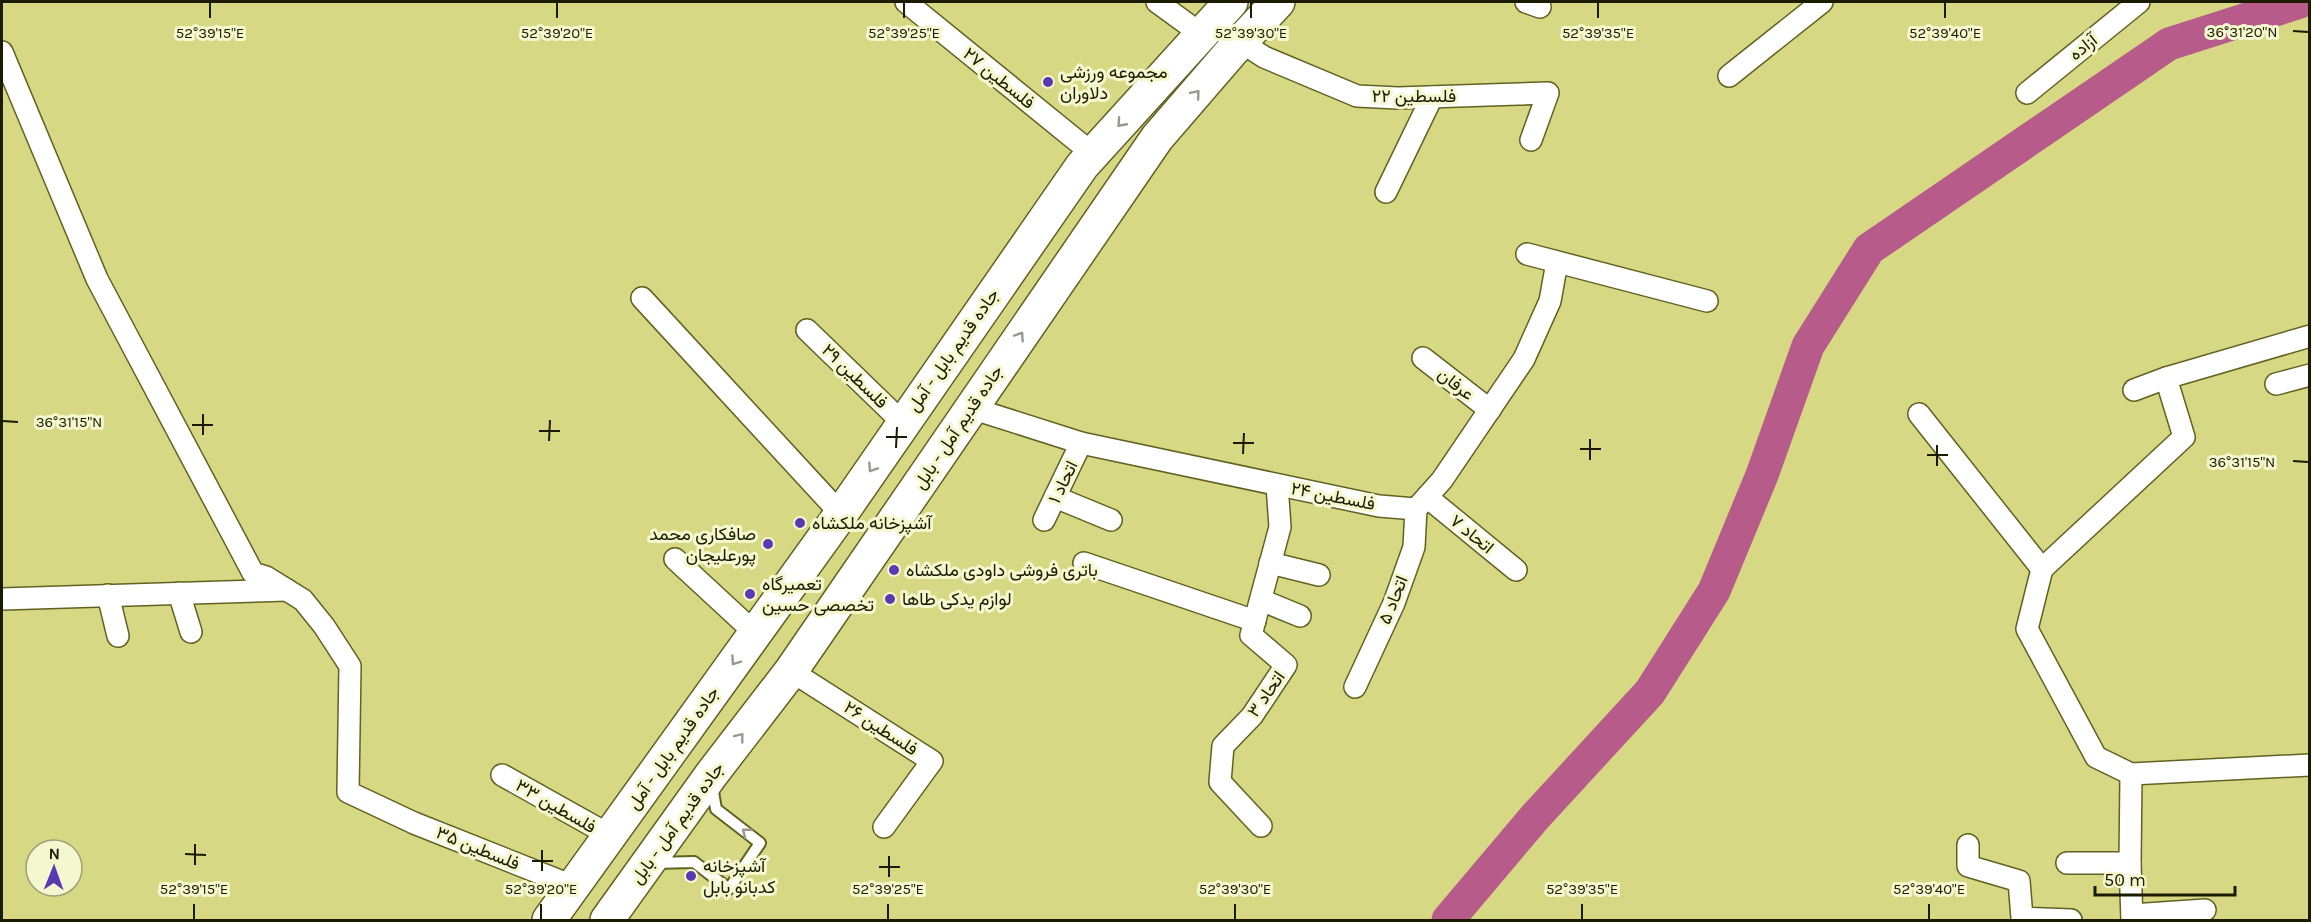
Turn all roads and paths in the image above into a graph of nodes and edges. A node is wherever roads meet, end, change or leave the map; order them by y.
1 (906, 2) edge
2 (1157, 2) edge
3 (1231, 2) edge
4 (1278, 2) edge
5 (1822, 2) edge
6 (2139, 2) edge
7 (1201, 34) junction
8 (1241, 42) junction
9 (2, 52) edge
10 (1729, 76) dead end
11 (2027, 93) dead end
12 (1432, 97) junction
13 (1531, 140) dead end
14 (1093, 154) junction
15 (1386, 192) dead end
16 (1527, 254) dead end
17 (1557, 262) junction
18 (642, 298) dead end
19 (1707, 301) dead end
20 (807, 330) dead end
21 (2310, 336) edge
22 (1423, 358) dead end
23 (2310, 375) edge
24 (2166, 378) junction
25 (2276, 384) dead end
26 (2134, 390) dead end
27 (971, 408) junction
28 (1490, 410) junction
29 (1919, 414) dead end
30 (902, 422) junction
31 (1081, 443) junction
32 (1277, 485) junction
33 (1055, 497) junction
34 (1421, 503) junction
35 (841, 514) junction
36 (1044, 520) dead end
37 (1111, 520) dead end
38 (675, 559) dead end
39 (1084, 563) dead end
40 (1270, 563) junction
41 (2042, 568) junction
42 (1516, 570) dead end
43 (1319, 575) dead end
44 (287, 590) junction
45 (179, 593) junction
46 (108, 595) junction
47 (2, 598) edge
48 (1261, 600) junction
49 (1300, 616) dead end
50 (1255, 621) junction
51 (191, 632) dead end
52 (755, 633) junction
53 (118, 636) dead end
54 (791, 670) junction
55 (1355, 687) dead end
56 (2310, 765) edge
57 (2131, 774) junction
58 (502, 775) dead end
59 (711, 775) junction
60 (1261, 826) dead end
61 (884, 827) dead end
62 (611, 836) junction
63 (1968, 845) dead end
64 (648, 863) junction
65 (2067, 863) dead end
66 (2130, 863) junction
67 (575, 887) junction
68 (2205, 910) dead end
69 (2132, 918) edge
70 (549, 921) edge
71 (607, 921) edge
72 (2071, 921) edge

1 - 14 street, فلسطین ۲۷
2 - 7 street
3 - 7 main road, جاده قدیم بابل - آمل
4 - 8 main road, جاده قدیم آمل - بابل
5 - 10 street
6 - 11 street, آزاده
7 -> 14 main road, جاده قدیم بابل - آمل
8 - 12 street, فلسطین ۲۲
27 -> 8 main road, جاده قدیم آمل - بابل
9 - 44 street
12 - 13 street, فلسطین ۲۲
12 - 15 street
14 - 30 main road, جاده قدیم بابل - آمل
16 - 17 street
17 - 19 street
17 - 28 street
18 - 35 street
20 - 30 street, فلسطین ۲۹
21 - 24 street
22 - 28 street, عرفان
23 - 25 street
24 - 26 street
24 - 41 street
27 - 31 street, فلسطین ۲۴
27 - 54 main road, جاده قدیم آمل - بابل
28 - 34 street
29 - 41 street
30 -> 35 main road, جاده قدیم بابل - آمل
31 - 32 street, فلسطین ۲۴
31 - 33 street, اتحاد ۱
32 - 34 street, فلسطین ۲۴
32 - 40 street
33 - 36 street, اتحاد ۱
33 - 37 street
34 - 42 street, اتحاد ۷
34 - 55 street, اتحاد ۵
35 - 52 main road, جاده قدیم بابل - آمل
38 - 52 street
39 - 50 street
40 - 43 street
40 - 48 street
41 - 57 street
44 - 45 street
44 - 67 street, فلسطین ۳۵
45 - 46 street
45 - 51 street
46 - 47 street
46 - 53 street
48 - 49 street
48 - 50 street
50 - 60 street, اتحاد ۳
52 -> 62 main road, جاده قدیم بابل - آمل
59 -> 54 main road, جاده قدیم آمل - بابل
54 - 61 street, فلسطين ٢۶
56 - 57 street
57 - 66 street
58 - 62 street, فلسطین ۳۳
59 - 64 main road, جاده قدیم آمل - بابل
64 -> 59 lane
62 - 67 main road, جاده قدیم بابل - آمل
63 - 72 street
64 - 71 main road, جاده قدیم آمل - بابل
65 - 66 street
66 - 69 street
67 - 70 main road, جاده قدیم بابل - آمل
68 - 69 street

